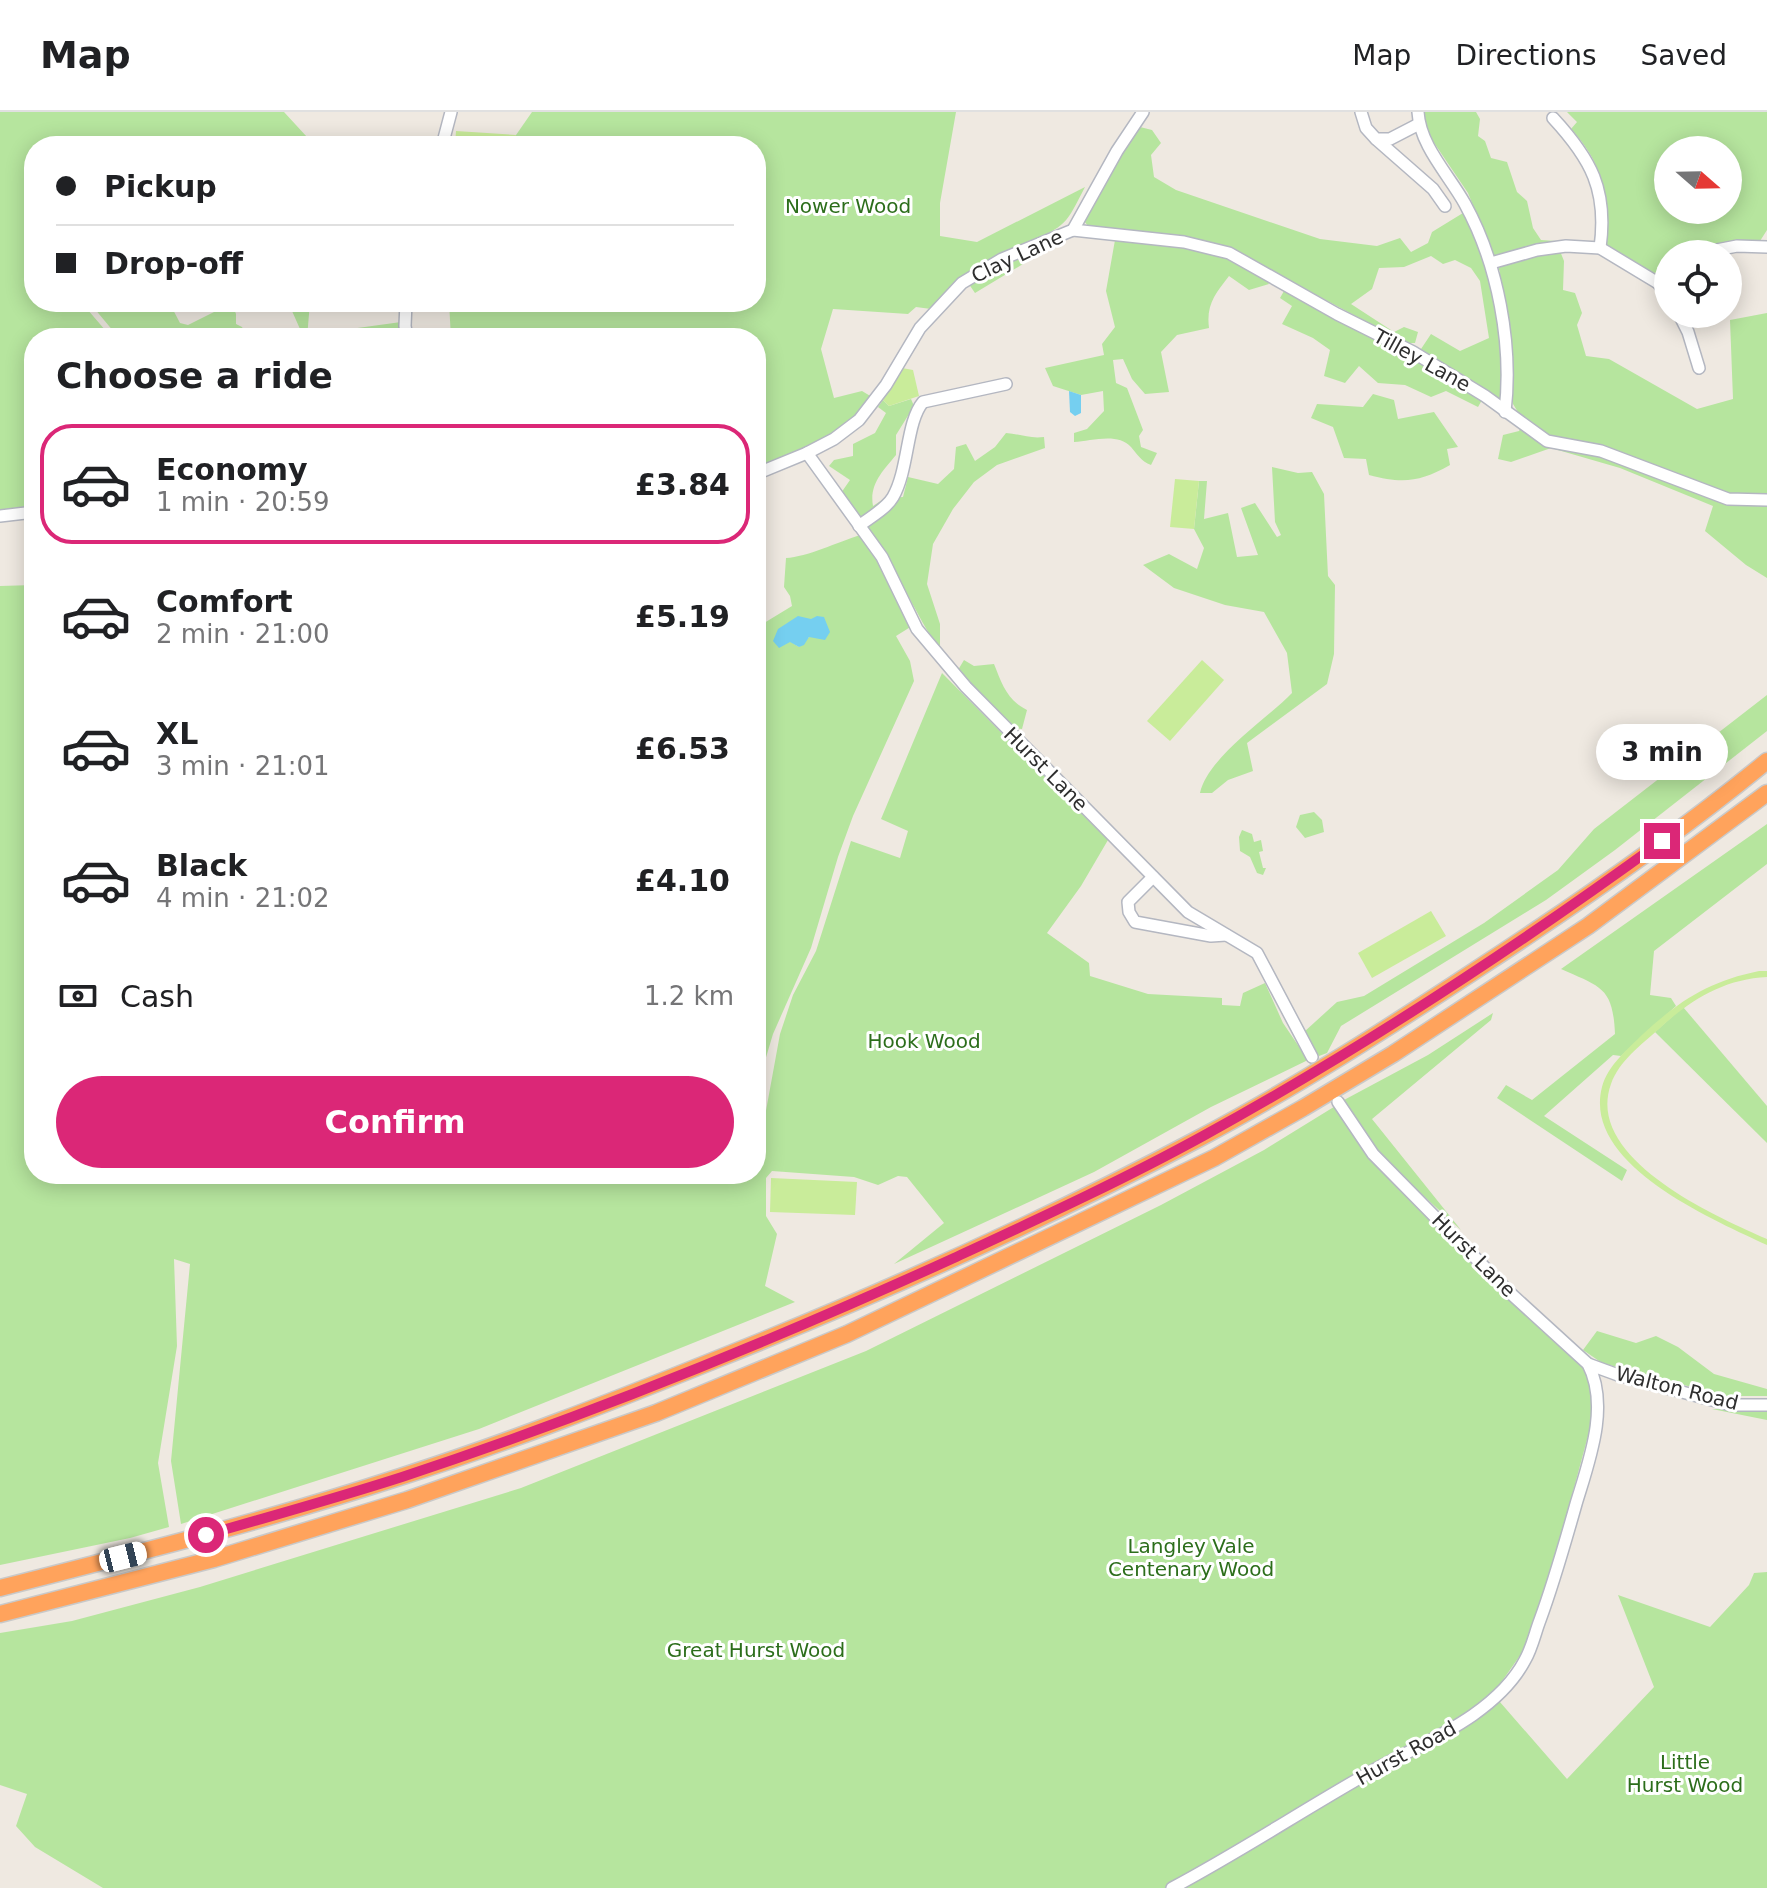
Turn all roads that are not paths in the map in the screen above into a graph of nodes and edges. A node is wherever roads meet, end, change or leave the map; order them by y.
1 (451, 112) edge
2 (1143, 112) edge
3 (1361, 112) edge
4 (1418, 118) edge
5 (1553, 118) dead end
6 (445, 136) edge
7 (1376, 139) junction
8 (1445, 206) dead end
9 (1073, 230) junction
10 (1766, 244) edge
11 (1742, 246) edge
12 (1600, 248) junction
13 (1491, 263) junction
14 (1654, 281) edge
15 (1686, 328) edge
16 (1699, 368) dead end
17 (1006, 384) dead end
18 (1505, 412) junction
19 (807, 453) junction
20 (766, 470) edge
21 (1767, 500) edge
22 (24, 513) edge
23 (0, 516) edge
24 (859, 526) junction
25 (1767, 761) edge
26 (1767, 793) edge
27 (1153, 877) junction
28 (1227, 935) junction
29 (1312, 1057) dead end
30 (1338, 1102) dead end
31 (1588, 1364) junction
32 (1618, 1375) junction
33 (1599, 1395) junction
34 (1767, 1405) edge
35 (0, 1588) edge
36 (0, 1614) edge
37 (1172, 1888) edge

1 - 6 street
2 - 9 street, Clay Lane
3 - 7 street
4 - 7 street
4 - 13 street
5 - 12 street
7 - 8 street
9 - 18 street, Tilley Lane
9 - 19 street, Clay Lane
10 - 11 street
12 - 13 street
12 - 14 street
13 - 18 street
15 - 16 street
17 - 24 street
18 - 21 street, Tilley Lane
19 - 20 street, Clay Lane
19 - 24 street, Hurst Lane
22 - 23 street
24 - 27 street, Hurst Lane
25 - 35 highway
26 - 36 highway
27 - 28 street, Hurst Lane
27 - 28 street
28 - 29 street, Hurst Lane
30 - 31 street, Hurst Lane
31 - 32 street, Walton Road
31 - 33 street, Hurst Road
32 - 33 street
32 - 34 street, Walton Road
33 - 37 street, Hurst Road

